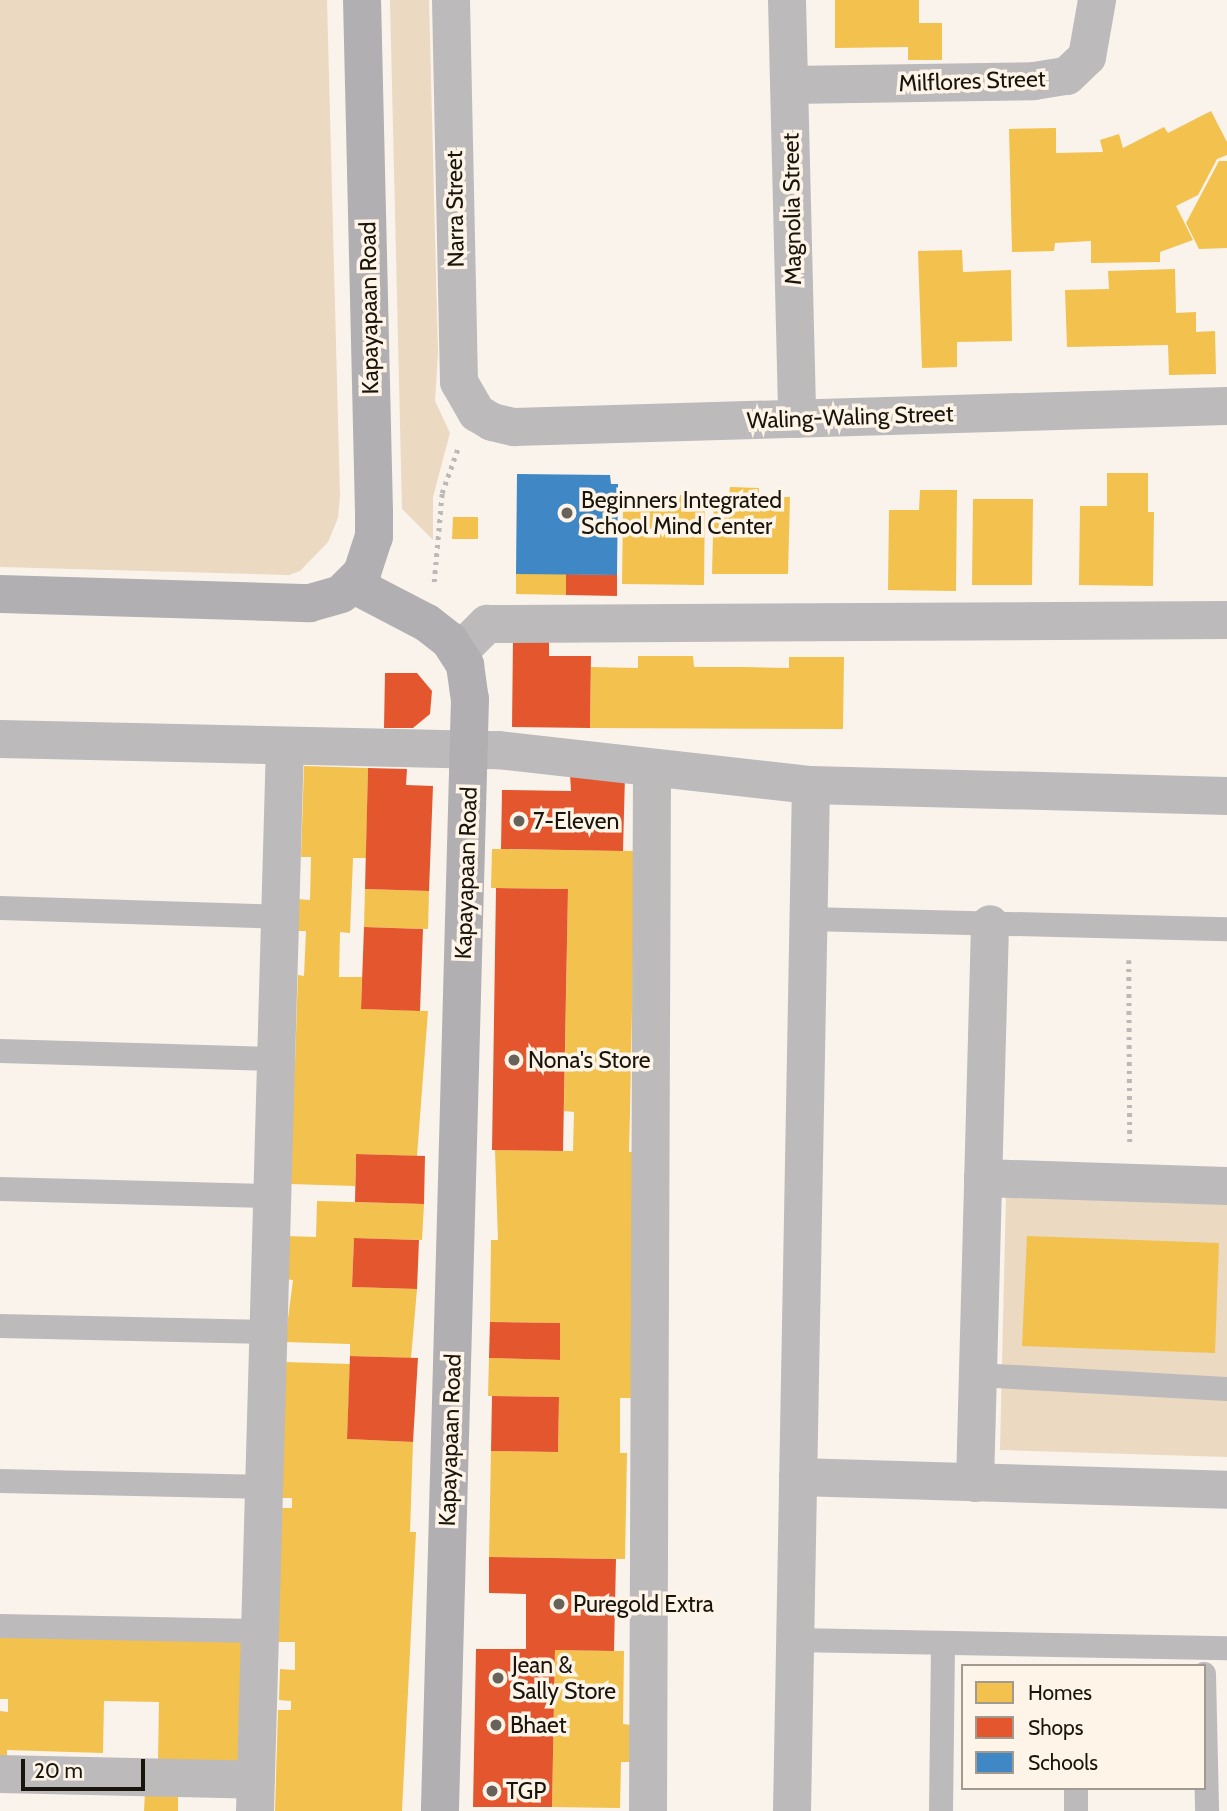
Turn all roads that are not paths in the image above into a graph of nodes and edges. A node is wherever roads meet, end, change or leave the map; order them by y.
1 (362, 0) edge
2 (451, 0) edge
3 (787, 0) edge
4 (1097, 0) edge
5 (790, 85) junction
6 (1227, 406) edge
7 (477, 413) joint
8 (797, 419) junction
9 (354, 585) junction
10 (0, 594) edge
11 (1227, 620) edge
12 (459, 652) junction
13 (0, 739) edge
14 (285, 746) junction
15 (469, 750) junction
16 (652, 771) junction
17 (811, 785) junction
18 (1227, 796) edge
19 (0, 908) edge
20 (280, 917) junction
21 (808, 919) junction
22 (990, 923) junction
23 (1227, 929) edge
24 (0, 1051) edge
25 (276, 1059) junction
26 (983, 1178) junction
27 (1227, 1186) edge
28 (0, 1189) edge
29 (272, 1196) junction
30 (0, 1326) edge
31 (268, 1332) junction
32 (978, 1375) junction
33 (1227, 1389) edge
34 (798, 1477) junction
35 (0, 1481) edge
36 (975, 1483) junction
37 (264, 1487) junction
38 (1227, 1490) edge
39 (0, 1626) edge
40 (260, 1631) junction
41 (795, 1640) junction
42 (943, 1643) junction
43 (1212, 1654) edge
44 (1074, 1656) edge
45 (1206, 1765) edge
46 (0, 1774) edge
47 (1076, 1790) edge
48 (255, 1795) edge
49 (440, 1811) edge
50 (648, 1811) edge
51 (792, 1811) edge
52 (941, 1811) edge
53 (1076, 1811) edge
54 (1207, 1811) edge

1 - 9 street, Kapayapaan Road
2 - 7 street, Narra Street
3 - 5 street, Magnolia Street
4 - 5 street, Milflores Street
5 - 8 street, Magnolia Street
6 - 8 street, Waling-Waling Street
7 - 8 street, Waling-Waling Street
9 - 10 street
9 - 12 street
11 - 12 street
12 - 15 street, Kapayapaan Road
13 - 14 street
14 - 15 street
14 - 20 street
15 - 16 street
15 - 49 street, Kapayapaan Road
16 - 17 street
16 - 50 street
17 - 18 street
17 - 21 street
19 - 20 lane
20 - 25 street
21 - 22 lane
21 - 34 street
22 - 23 lane
22 - 26 street
24 - 25 lane
25 - 29 street
26 - 27 street
26 - 32 street
28 - 29 lane
29 - 31 street
30 - 31 lane
31 - 37 street
32 - 33 lane
32 - 36 street
34 - 36 street
34 - 41 street
35 - 37 lane
36 - 38 street
37 - 40 street
39 - 40 lane
40 - 48 street
41 - 42 lane
41 - 51 street
42 - 44 lane
42 - 52 lane
43 - 44 lane
45 - 54 lane
46 - 48 street
47 - 53 lane

